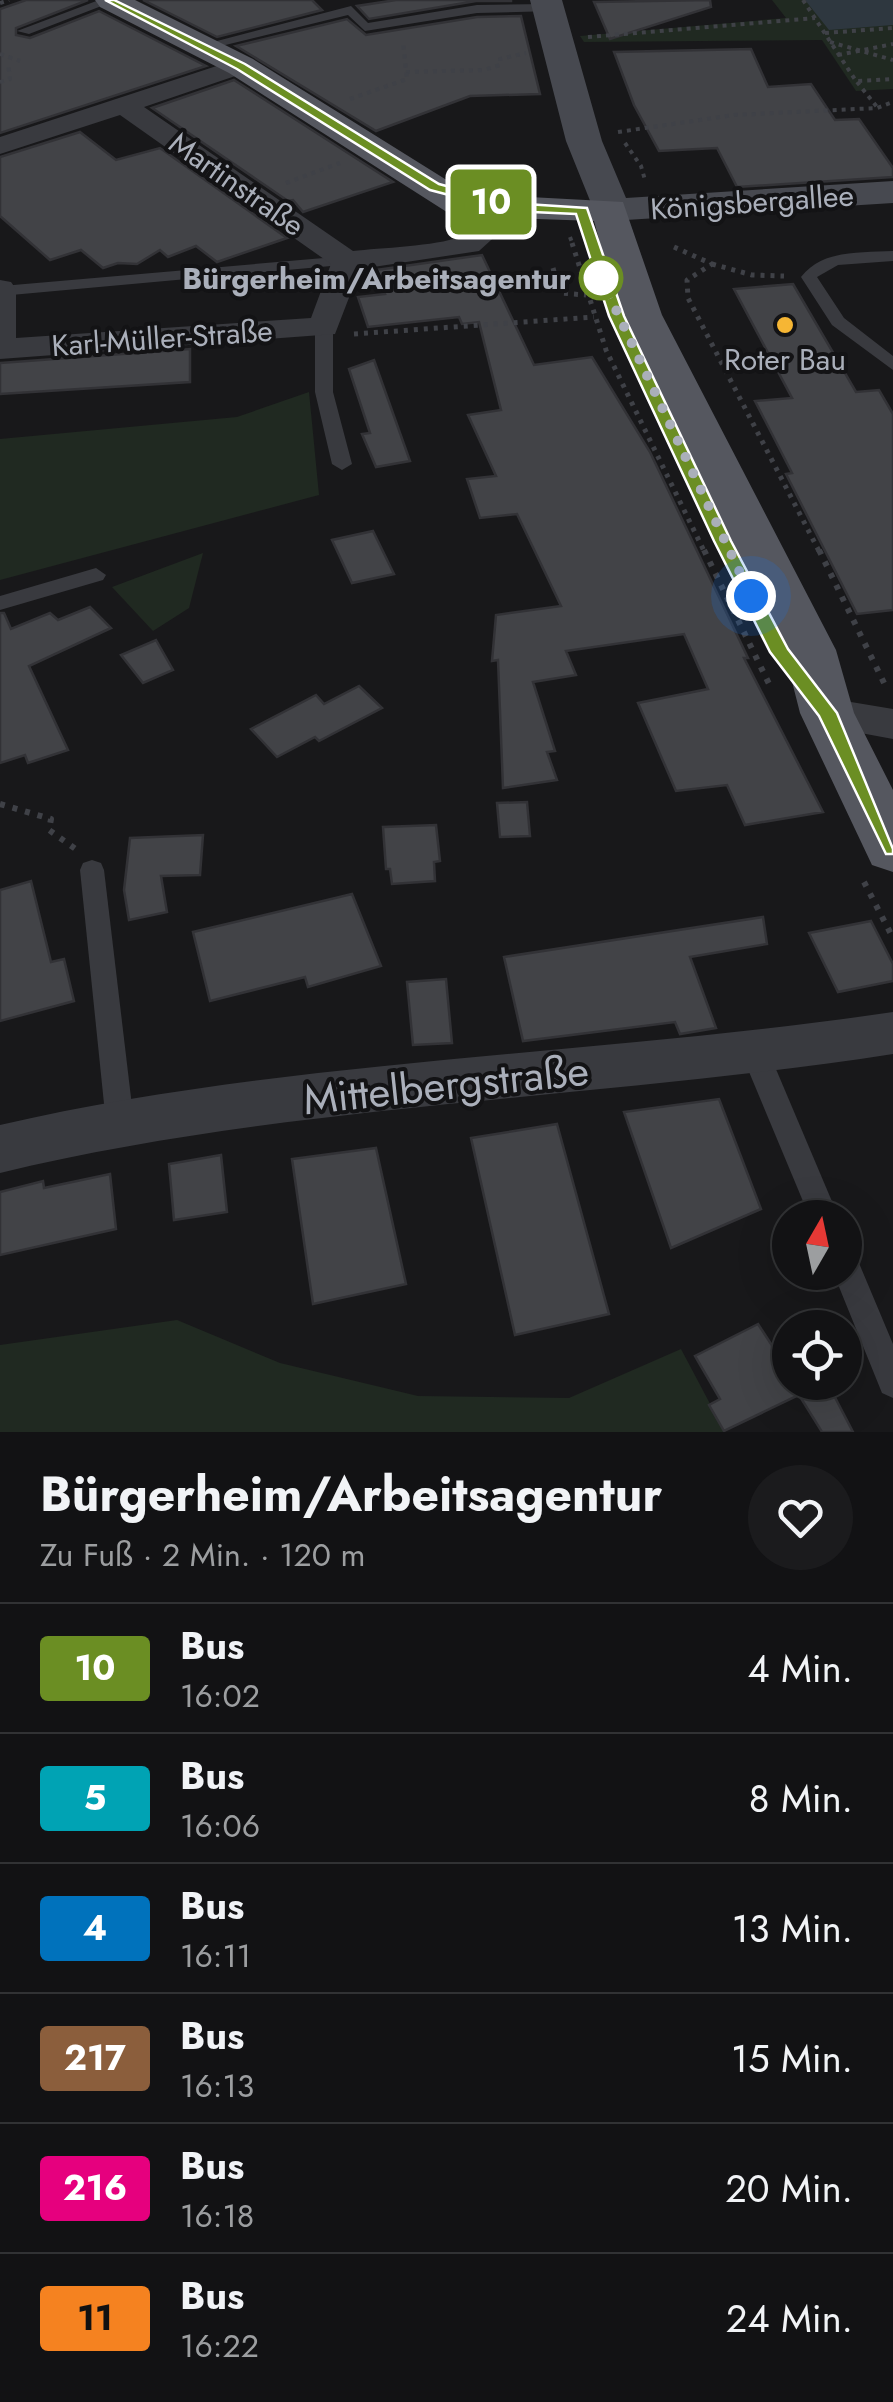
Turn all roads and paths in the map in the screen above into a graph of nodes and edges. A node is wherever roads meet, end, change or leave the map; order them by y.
1 (9, 0) edge
2 (111, 0) edge
3 (802, 0) edge
4 (0, 3) edge
5 (476, 4) edge
6 (346, 5) edge
7 (550, 15) edge
8 (815, 18) junction
9 (893, 28) edge
10 (24, 30) dead end
11 (824, 33) junction
12 (829, 42) junction
13 (893, 44) edge
14 (205, 46) junction
15 (855, 50) junction
16 (523, 53) dead end
17 (838, 55) junction
18 (0, 56) edge
19 (893, 60) edge
20 (8, 63) junction
21 (241, 66) junction
22 (893, 79) edge
23 (856, 81) junction
24 (0, 82) edge
25 (893, 102) edge
26 (126, 107) junction
27 (877, 108) junction
28 (316, 112) junction
29 (0, 146) edge
30 (376, 150) junction
31 (641, 166) dead end
32 (434, 187) junction
33 (893, 192) edge
34 (252, 196) junction
35 (893, 215) edge
36 (496, 221) junction
37 (590, 231) junction
38 (674, 247) dead end
39 (893, 256) edge
40 (347, 261) junction
41 (712, 264) junction
42 (809, 277) junction
43 (1, 290) edge
44 (586, 295) dead end
45 (594, 317) dead end
46 (324, 327) junction
47 (0, 347) edge
48 (893, 365) edge
49 (342, 464) dead end
50 (96, 575) dead end
51 (0, 603) edge
52 (893, 690) edge
53 (827, 713) junction
54 (893, 724) edge
55 (0, 804) edge
56 (893, 848) edge
57 (92, 877) joint
58 (893, 1033) edge
59 (756, 1055) junction
60 (120, 1124) junction
61 (0, 1149) edge
62 (817, 1200) edge
63 (855, 1290) edge
64 (893, 1382) edge

1 - 4 path
2 - 10 lane
2 - 14 main road
3 - 8 path
5 - 6 lane
5 - 7 lane
6 - 14 lane
7 - 8 path
7 - 37 main road
8 - 11 path
9 - 11 path
11 - 12 path
12 - 15 path
12 - 17 path
13 - 15 path
14 - 21 main road
15 - 17 path
15 - 19 path
16 - 28 path
17 - 23 path
18 - 20 path
18 - 20 path
20 - 24 path
21 - 26 street
21 - 28 main road
22 - 23 path
23 - 27 path
25 - 27 path
26 - 29 street
26 - 34 street, Martinstraße
27 - 31 path
28 - 30 main road
30 - 32 main road
30 - 34 path
32 - 36 main road
32 - 37 main road
33 - 37 main road, Königsbergallee
34 - 40 street, Martinstraße
35 - 37 main road, Königsbergallee
36 - 37 main road
36 - 40 street
37 - 44 path
37 - 53 main road
38 - 41 path
39 - 42 lane
40 - 43 lane
40 - 46 street, Karl-Müller-Straße
41 - 42 path
41 - 52 path
42 - 48 lane
43 - 47 street
45 - 46 path
46 - 47 street, Karl-Müller-Straße
46 - 49 lane, Karl-Müller-Straße
50 - 51 lane
53 - 54 street
53 - 56 main road
55 - 57 path
57 - 60 lane
58 - 59 street, Mittelbergstraße
59 - 60 street, Mittelbergstraße
59 - 62 lane
60 - 61 street, Mittelbergstraße
63 - 64 lane

